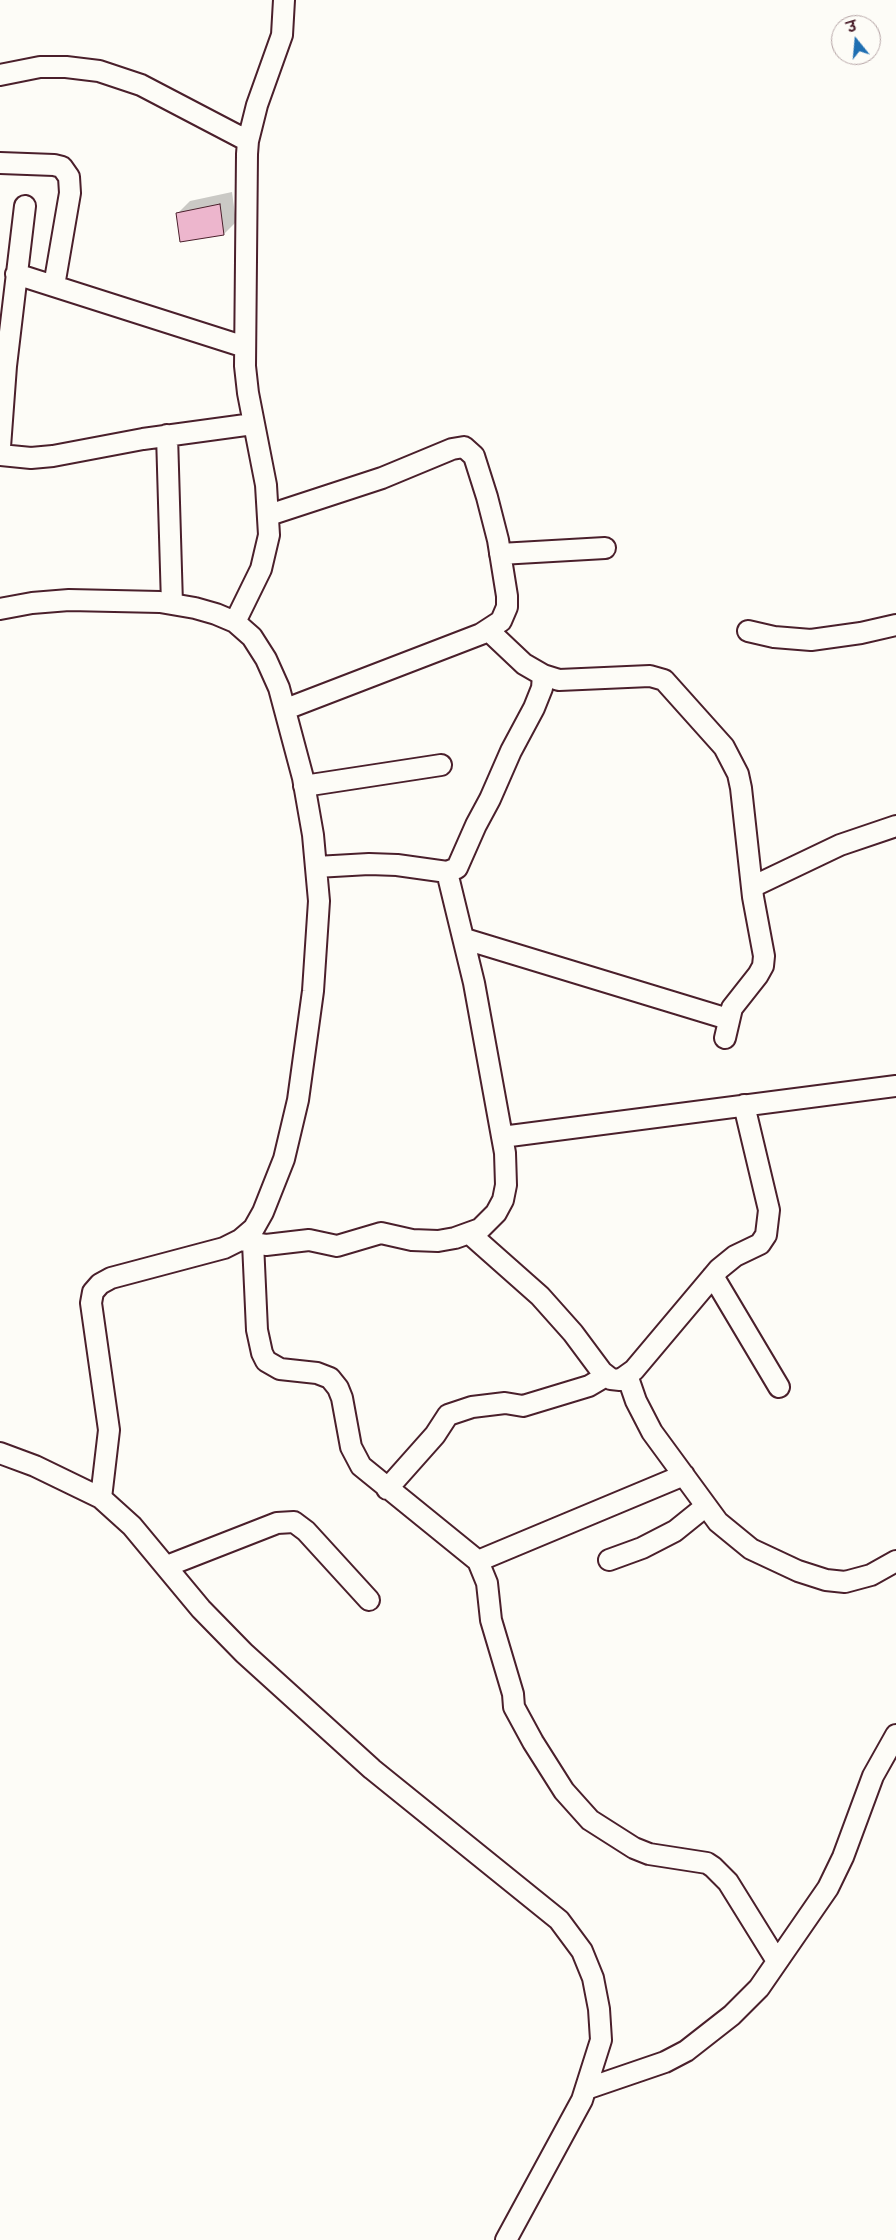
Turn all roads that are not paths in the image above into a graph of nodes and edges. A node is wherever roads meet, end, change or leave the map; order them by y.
1 (284, 0) edge
2 (0, 75) edge
3 (248, 141) junction
4 (0, 162) edge
5 (25, 206) dead end
6 (16, 274) junction
7 (54, 286) junction
8 (246, 347) junction
9 (253, 424) junction
10 (167, 435) junction
11 (0, 447) edge
12 (0, 455) edge
13 (268, 515) junction
14 (605, 548) dead end
15 (500, 554) junction
16 (172, 604) junction
17 (0, 609) edge
18 (235, 622) junction
19 (896, 625) edge
20 (488, 630) junction
21 (748, 631) dead end
22 (543, 675) junction
23 (286, 709) junction
24 (441, 764) dead end
25 (304, 786) junction
26 (896, 826) edge
27 (316, 867) junction
28 (447, 872) junction
29 (752, 887) junction
30 (465, 938) junction
31 (896, 1086) edge
32 (744, 1105) junction
33 (502, 1137) junction
34 (470, 1234) junction
35 (246, 1241) junction
36 (713, 1276) junction
37 (606, 1376) junction
38 (627, 1376) junction
39 (779, 1387) dead end
40 (0, 1453) edge
41 (684, 1475) junction
42 (387, 1489) junction
43 (101, 1498) junction
44 (706, 1506) junction
45 (609, 1560) dead end
46 (896, 1561) edge
47 (478, 1562) junction
48 (167, 1566) junction
49 (369, 1600) dead end
50 (896, 1735) edge
51 (777, 1961) junction
52 (586, 2089) junction
53 (506, 2240) edge

1 - 3 street
2 - 3 street
3 - 8 street
4 - 7 street
5 - 6 street
6 - 7 street
6 - 11 street
7 - 8 street
8 - 9 street
9 - 10 street
9 - 13 street
10 - 12 street
10 - 16 street
13 - 15 street
13 - 18 street
14 - 15 street
15 - 20 street
16 - 17 street
16 - 18 street
18 - 23 street
19 - 21 street
20 - 22 street
20 - 23 street
22 - 28 street
22 - 29 street
23 - 25 street
24 - 25 street
25 - 27 street
26 - 29 street
27 - 28 street
27 - 35 street
28 - 30 street
29 - 30 street
30 - 33 street
31 - 32 street
32 - 33 street
32 - 36 street
33 - 34 street
34 - 35 street
34 - 37 street
35 - 42 street
35 - 43 street
36 - 38 street
36 - 39 street
37 - 38 street
37 - 42 street
38 - 41 street
40 - 43 street
41 - 44 street
41 - 47 street
42 - 47 street
43 - 48 street
44 - 45 street
44 - 46 street
47 - 51 street
48 - 49 street
48 - 52 street
50 - 51 street
51 - 52 street
52 - 53 street

